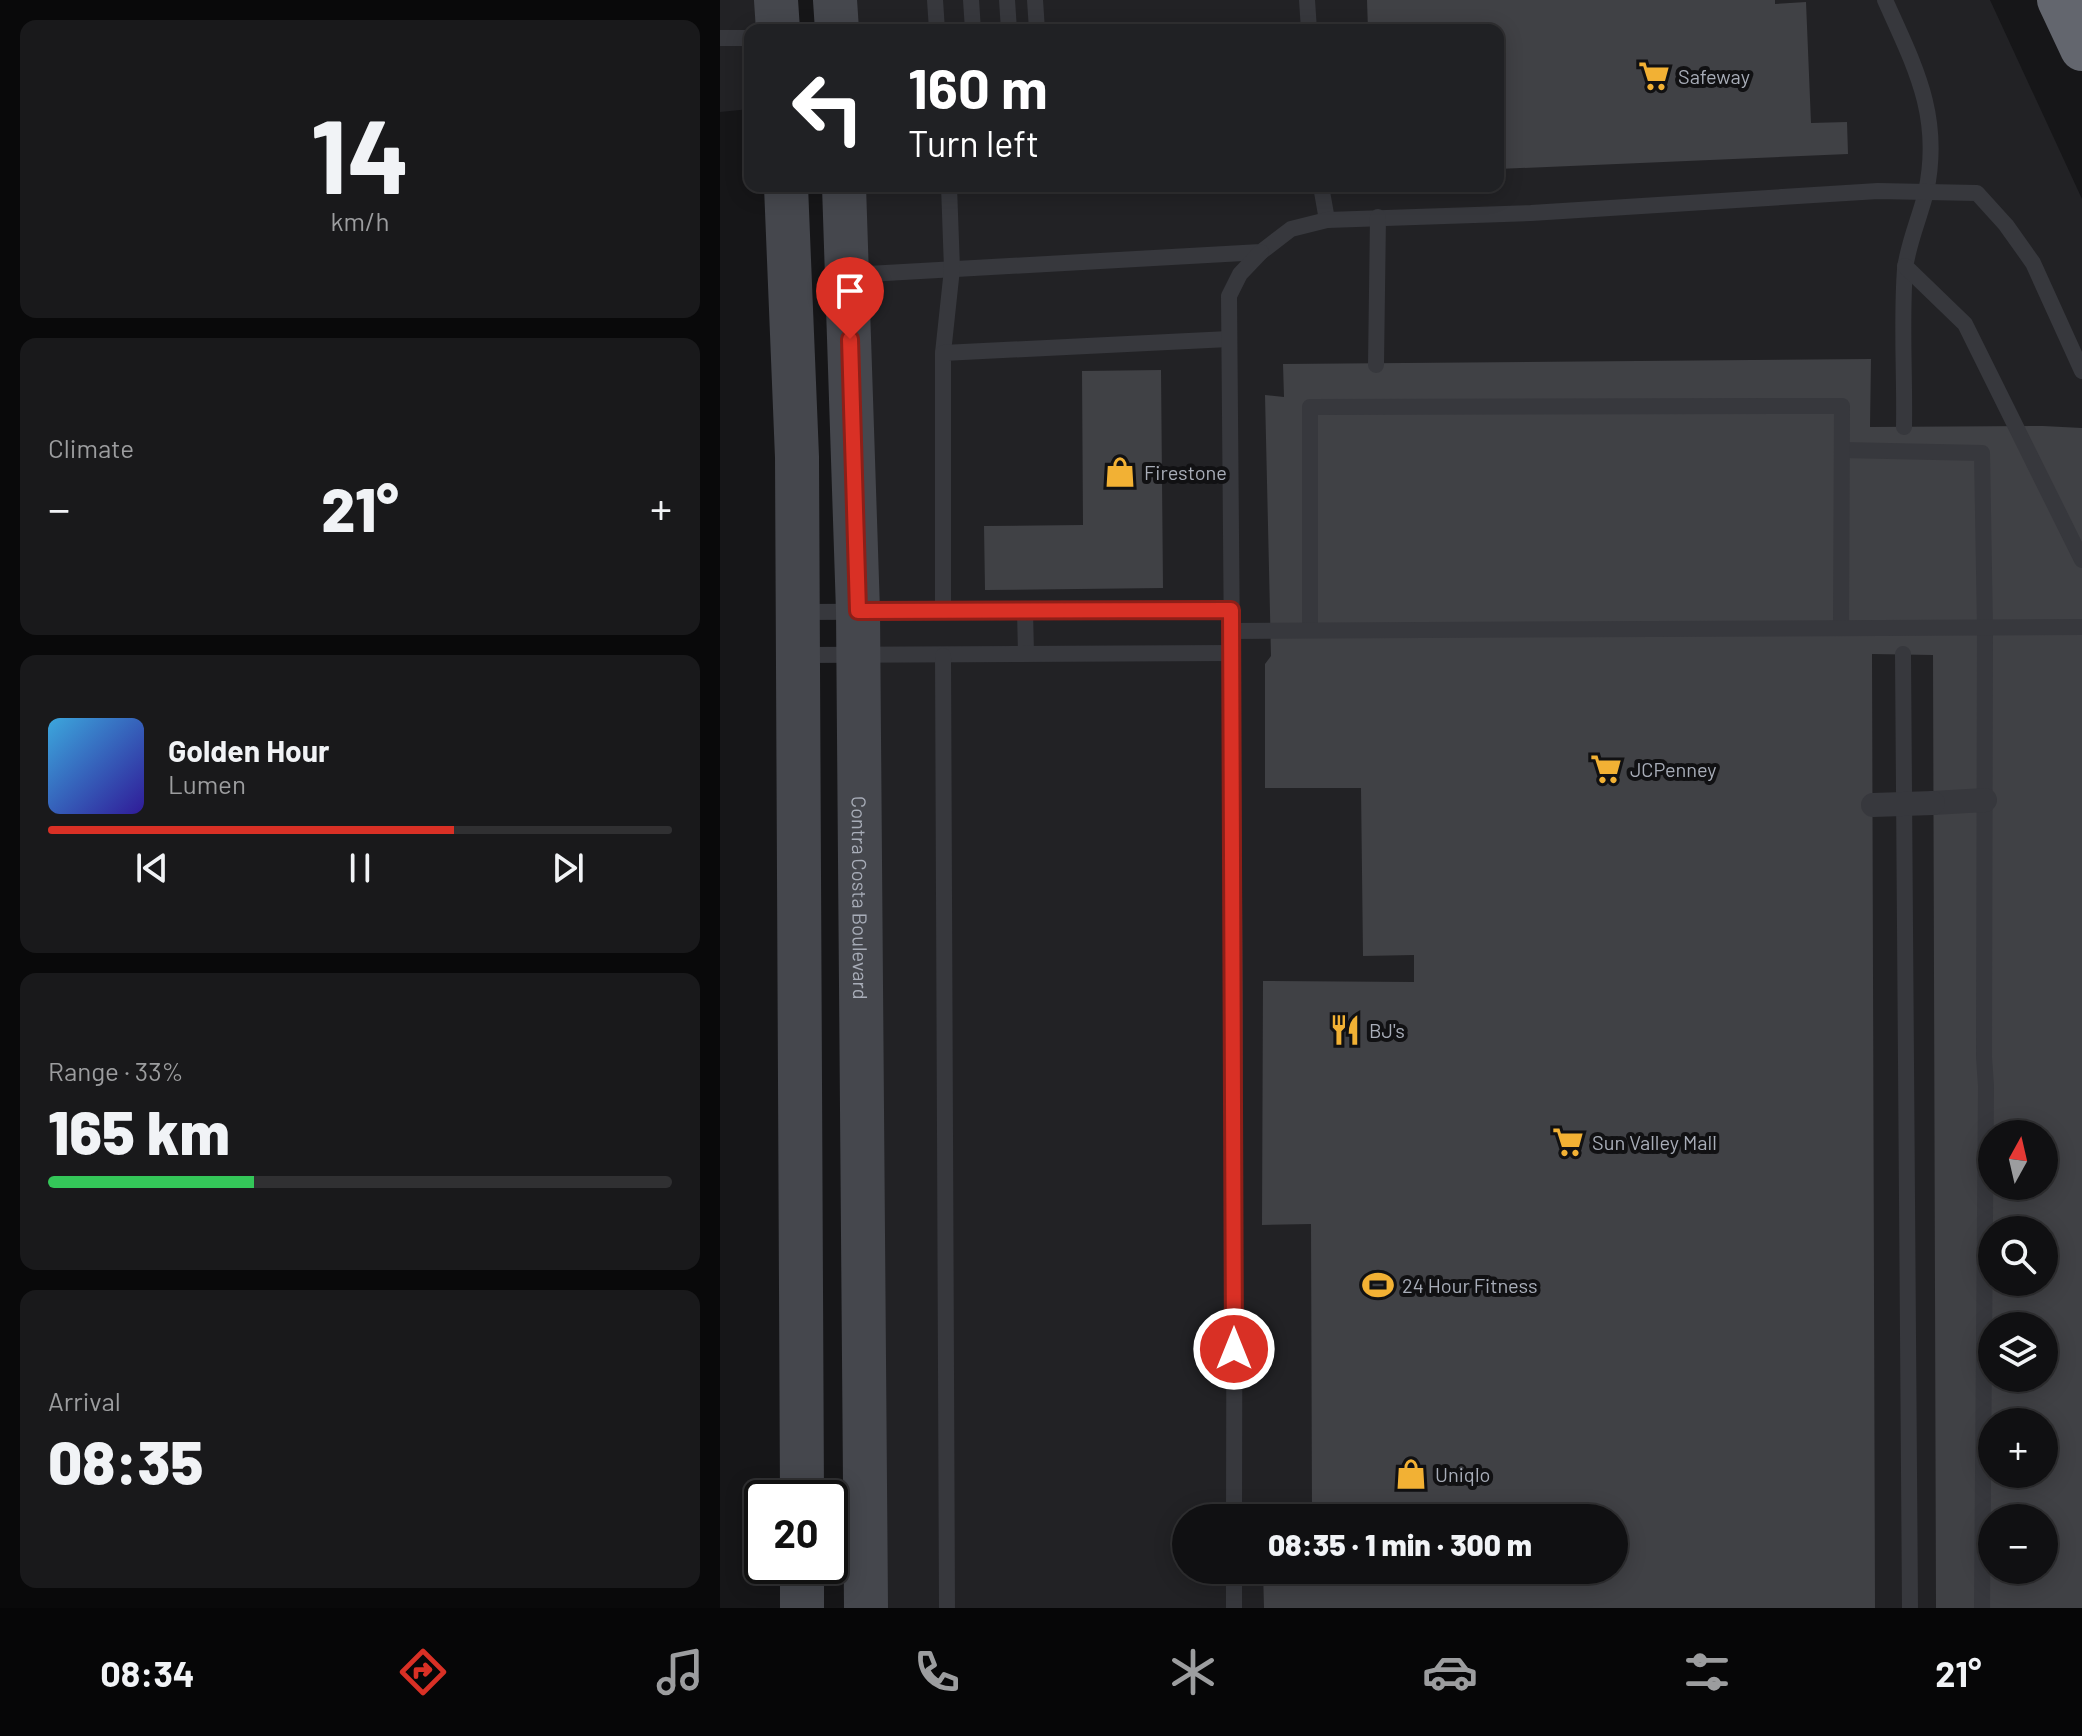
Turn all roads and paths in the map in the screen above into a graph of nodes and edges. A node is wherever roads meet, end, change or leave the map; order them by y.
1 (776, 0) edge
2 (835, 0) edge
3 (935, 0) edge
4 (971, 0) edge
5 (1007, 0) edge
6 (1035, 0) edge
7 (1307, 0) edge
8 (1885, 0) edge
9 (2059, 0) edge
10 (778, 24) edge
11 (837, 24) edge
12 (937, 24) edge
13 (973, 24) edge
14 (1009, 24) edge
15 (1037, 24) edge
16 (1309, 24) edge
17 (720, 38) edge
18 (744, 38) edge
19 (2082, 49) edge
20 (786, 192) edge
21 (844, 192) edge
22 (949, 192) edge
23 (1322, 192) edge
24 (1926, 192) junction
25 (1378, 217) junction
26 (1327, 220) junction
27 (1261, 252) junction
28 (1905, 266) junction
29 (952, 269) junction
30 (848, 275) junction
31 (1229, 339) junction
32 (943, 353) junction
33 (1376, 365) dead end
34 (2082, 371) edge
35 (1904, 427) dead end
36 (1842, 450) junction
37 (2082, 560) edge
38 (1231, 610) junction
39 (858, 611) junction
40 (943, 611) junction
41 (1025, 611) junction
42 (798, 612) junction
43 (2082, 627) edge
44 (1841, 628) junction
45 (1985, 628) junction
46 (1310, 630) junction
47 (1231, 631) junction
48 (1231, 653) junction
49 (858, 654) junction
50 (1026, 654) junction
51 (1903, 654) dead end
52 (798, 655) junction
53 (943, 656) junction
54 (1985, 800) junction
55 (1873, 805) dead end
56 (802, 1480) edge
57 (1234, 1504) edge
58 (802, 1584) edge
59 (1234, 1584) edge
60 (802, 1608) edge
61 (866, 1608) edge
62 (947, 1608) edge
63 (1234, 1608) edge
64 (1910, 1608) edge
65 (1982, 1608) edge

1 - 10 main road
2 - 11 main road
3 - 12 lane
4 - 13 lane
5 - 14 lane
6 - 15 lane
7 - 16 lane
8 - 24 lane
9 - 19 highway
17 - 18 lane
20 - 42 main road
21 - 30 main road, Contra Costa Boulevard
22 - 29 lane
23 - 26 lane
24 - 25 lane
24 - 28 lane
24 - 34 lane
25 - 26 lane
25 - 33 lane
26 - 27 lane
27 - 29 lane
27 - 31 lane
28 - 35 lane
28 - 37 lane
29 - 30 lane
29 - 32 lane
30 - 39 main road, Contra Costa Boulevard
31 - 32 lane
31 - 38 lane
32 - 40 lane
36 - 44 lane
36 - 45 lane
36 - 46 lane
38 - 41 lane
38 - 47 lane
39 - 40 lane
39 - 42 lane
39 - 49 main road, Contra Costa Boulevard
40 - 41 lane
41 - 50 lane
42 - 52 main road
43 - 45 lane
44 - 45 lane
44 - 46 lane
45 - 54 lane
46 - 47 lane
47 - 48 lane
48 - 50 lane
48 - 57 lane
49 - 52 lane
49 - 53 lane
49 - 61 main road, Contra Costa Boulevard
50 - 53 lane
51 - 64 lane
52 - 56 main road
53 - 62 lane
54 - 55 street, bridge
54 - 65 lane
58 - 60 main road
59 - 63 lane

